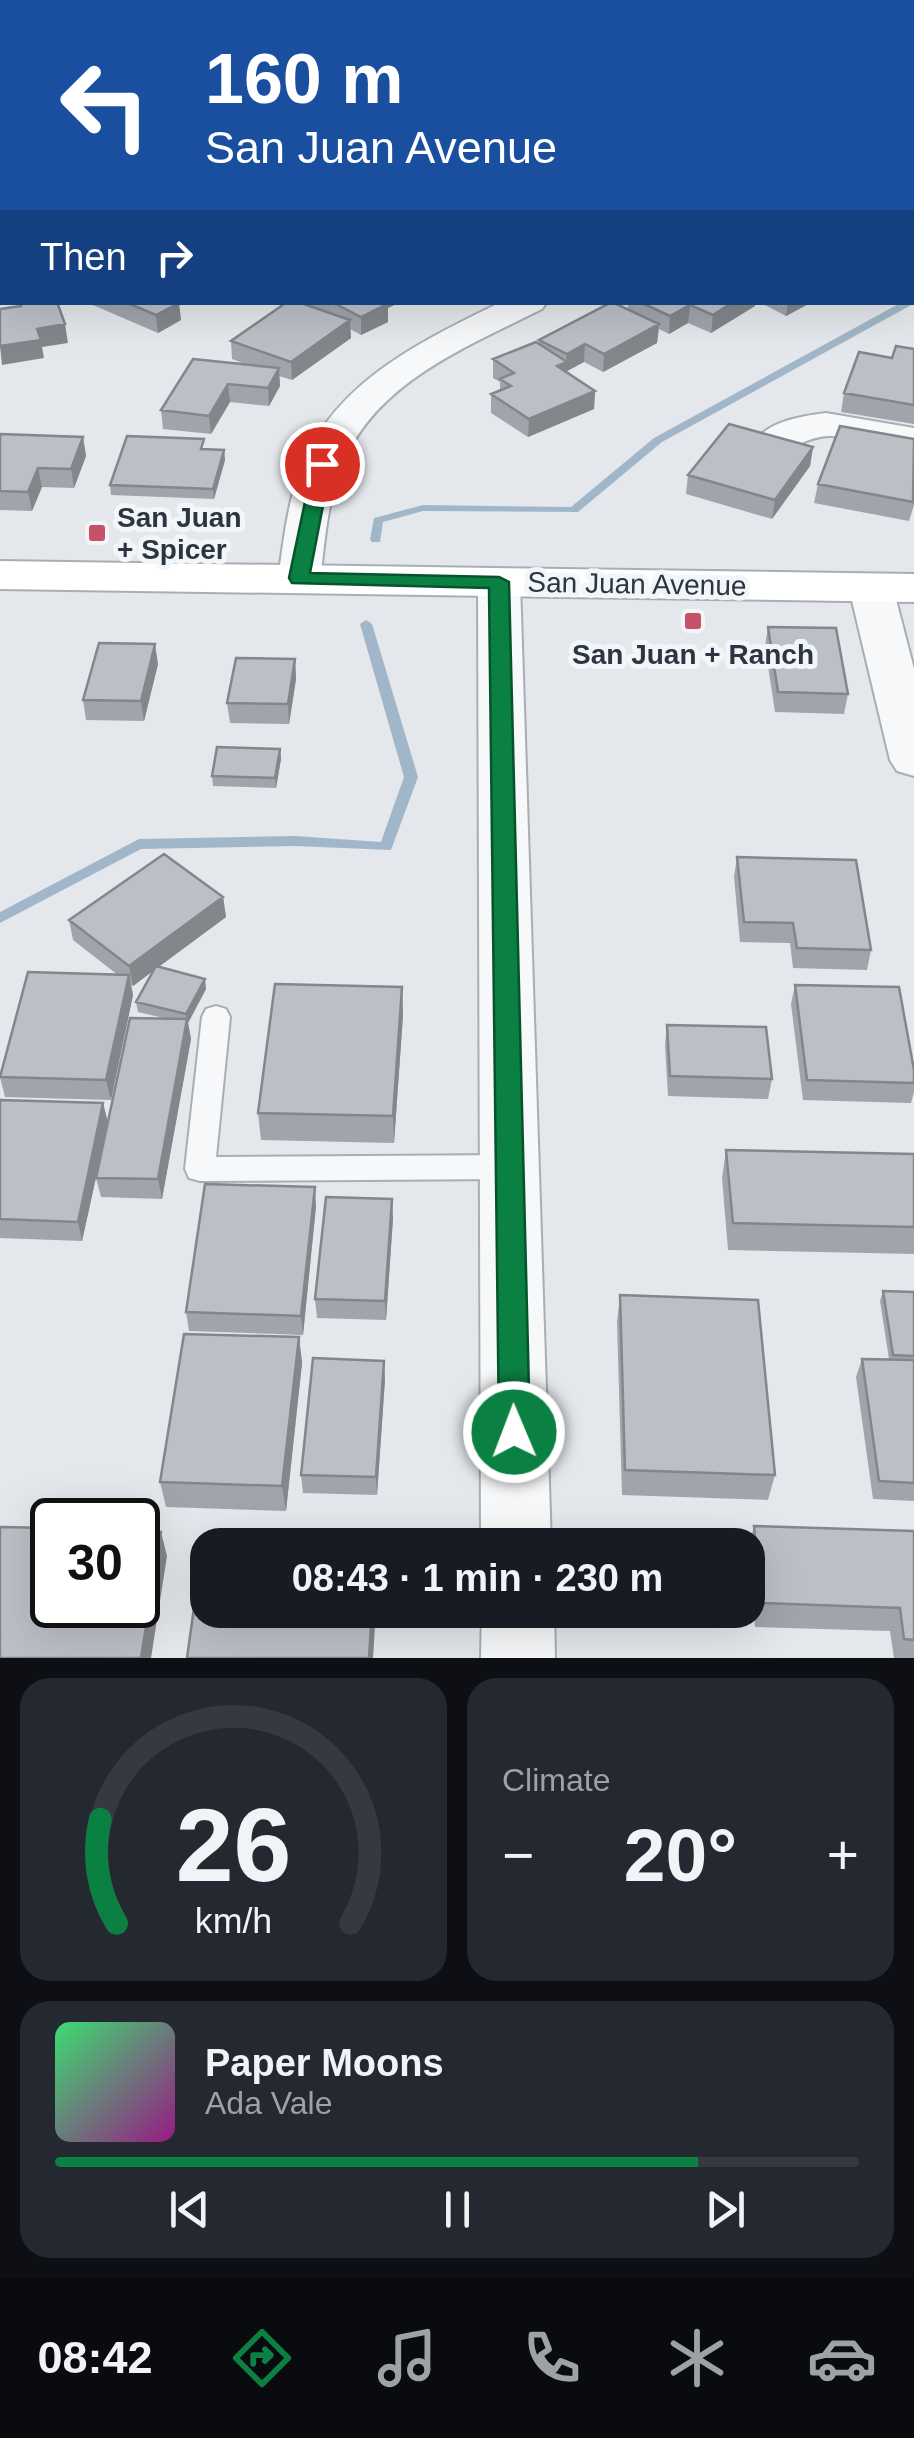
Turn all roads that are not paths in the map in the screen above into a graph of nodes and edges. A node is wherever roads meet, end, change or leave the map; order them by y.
1 (524, 305) edge
2 (914, 440) edge
3 (774, 442) edge
4 (0, 574) edge
5 (299, 578) junction
6 (499, 582) junction
7 (893, 588) edge
8 (912, 748) edge
9 (216, 1017) dead end
10 (510, 1167) junction
11 (516, 1528) edge
12 (518, 1628) edge
13 (518, 1658) edge

1 - 5 street
2 - 3 street
4 - 5 main road, San Juan Avenue
5 - 6 main road, San Juan Avenue
6 - 7 main road, San Juan Avenue
6 - 10 street
7 - 8 street
9 - 10 lane
10 - 11 street
12 - 13 street

